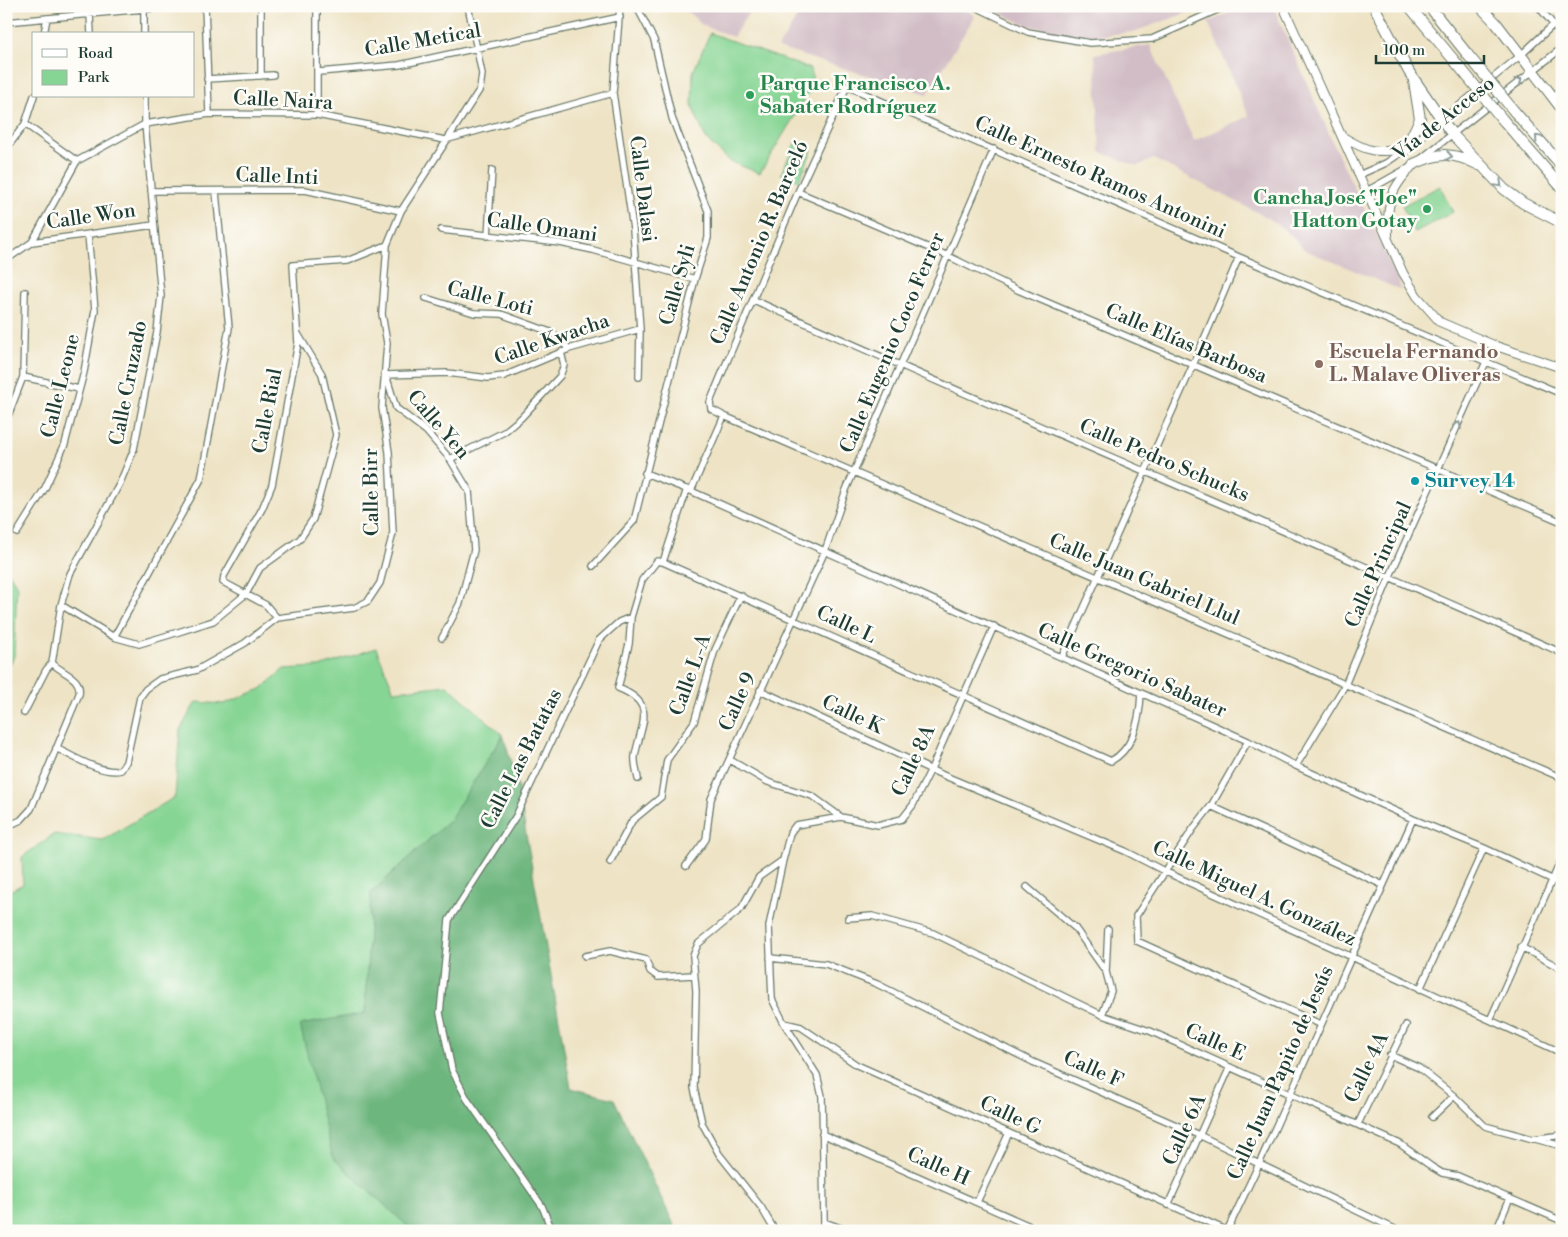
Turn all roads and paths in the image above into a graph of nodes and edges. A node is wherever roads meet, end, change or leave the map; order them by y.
1 (175, 6) edge
2 (205, 6) edge
3 (260, 6) edge
4 (318, 6) edge
5 (468, 6) edge
6 (620, 6) edge
7 (633, 6) edge
8 (974, 6) edge
9 (1226, 6) edge
10 (1284, 6) edge
11 (1374, 6) edge
12 (1409, 6) edge
13 (1430, 6) edge
14 (1480, 6) edge
15 (1538, 6) edge
16 (146, 8) edge
17 (90, 14) junction
18 (47, 18) junction
19 (620, 18) junction
20 (6, 22) edge
21 (1553, 25) junction
22 (44, 32) edge
23 (91, 32) edge
24 (144, 32) edge
25 (1562, 35) edge
26 (1562, 48) edge
27 (477, 49) junction
28 (1521, 55) junction
29 (1534, 70) junction
30 (319, 72) junction
31 (273, 75) dead end
32 (261, 76) junction
33 (1414, 78) junction
34 (207, 79) junction
35 (847, 86) joint
36 (613, 93) junction
37 (33, 98) edge
38 (145, 98) edge
39 (1562, 109) edge
40 (209, 114) junction
41 (317, 115) junction
42 (1443, 119) junction
43 (25, 124) junction
44 (146, 124) junction
45 (1452, 134) junction
46 (1343, 137) junction
47 (445, 140) junction
48 (994, 149) junction
49 (6, 150) edge
50 (1405, 150) junction
51 (77, 161) junction
52 (1414, 164) junction
53 (1562, 166) edge
54 (1484, 168) junction
55 (492, 170) dead end
56 (1359, 175) junction
57 (1562, 188) edge
58 (151, 191) junction
59 (1367, 191) junction
60 (216, 192) junction
61 (798, 192) junction
62 (401, 210) junction
63 (1562, 223) edge
64 (154, 225) junction
65 (441, 230) dead end
66 (88, 235) junction
67 (488, 236) junction
68 (1388, 239) junction
69 (32, 242) junction
70 (386, 245) junction
71 (948, 256) junction
72 (1239, 257) junction
73 (6, 260) edge
74 (634, 261) junction
75 (696, 279) junction
76 (25, 292) dead end
77 (426, 298) dead end
78 (754, 300) junction
79 (640, 329) junction
80 (298, 334) junction
81 (1496, 346) junction
82 (569, 349) junction
83 (561, 352) junction
84 (1486, 362) junction
85 (1193, 365) junction
86 (900, 367) junction
87 (1562, 368) edge
88 (386, 375) junction
89 (639, 377) dead end
90 (23, 378) junction
91 (79, 389) junction
92 (1562, 394) edge
93 (714, 411) joint
94 (724, 416) junction
95 (6, 421) edge
96 (450, 459) junction
97 (1439, 469) junction
98 (1146, 470) junction
99 (645, 473) junction
100 (856, 473) junction
101 (689, 490) junction
102 (1562, 522) edge
103 (17, 533) dead end
104 (825, 551) junction
105 (662, 562) junction
106 (593, 566) dead end
107 (1390, 576) junction
108 (1098, 578) junction
109 (246, 594) junction
110 (740, 595) junction
111 (61, 606) junction
112 (631, 617) junction
113 (277, 618) junction
114 (795, 620) junction
115 (994, 626) junction
116 (114, 637) junction
117 (442, 638) dead end
118 (1562, 653) edge
119 (1062, 657) junction
120 (52, 663) junction
121 (1345, 685) junction
122 (760, 690) junction
123 (1141, 693) junction
124 (962, 696) junction
125 (24, 713) dead end
126 (1248, 741) junction
127 (56, 748) junction
128 (730, 760) junction
129 (1296, 766) junction
130 (931, 769) junction
131 (1562, 778) edge
132 (638, 779) dead end
133 (1211, 806) junction
134 (841, 817) junction
135 (1413, 819) junction
136 (6, 827) edge
137 (1484, 848) junction
138 (1562, 858) edge
139 (783, 860) junction
140 (610, 862) dead end
141 (686, 866) dead end
142 (1166, 872) junction
143 (1552, 880) junction
144 (1562, 884) edge
145 (1383, 885) junction
146 (1027, 887) dead end
147 (848, 918) dead end
148 (1108, 928) dead end
149 (1521, 947) junction
150 (585, 956) dead end
151 (1352, 957) junction
152 (770, 958) junction
153 (1562, 969) edge
154 (1106, 972) junction
155 (693, 975) junction
156 (1420, 989) junction
157 (1102, 1015) junction
158 (1490, 1020) junction
159 (784, 1023) junction
160 (1320, 1024) junction
161 (1406, 1025) dead end
162 (1562, 1053) edge
163 (1390, 1055) junction
164 (1230, 1067) junction
165 (1289, 1094) junction
166 (1454, 1096) junction
167 (1432, 1117) dead end
168 (1358, 1124) junction
169 (1009, 1133) junction
170 (822, 1134) junction
171 (1562, 1135) edge
172 (1201, 1136) junction
173 (1533, 1139) junction
174 (1562, 1146) edge
175 (1259, 1164) junction
176 (1510, 1198) junction
177 (977, 1202) junction
178 (1168, 1205) junction
179 (1562, 1221) edge
180 (824, 1222) junction
181 (552, 1231) edge
182 (775, 1231) edge
183 (822, 1231) edge
184 (849, 1231) edge
185 (1041, 1231) edge
186 (1227, 1231) edge
187 (1399, 1231) edge
188 (1496, 1231) edge

1 - 16 street
2 - 34 street
3 - 32 street
4 - 30 street
5 - 27 street, Calle Birr
6 - 19 street, Calle Dalasi
7 - 75 street, Calle Syli
8 - 9 street
10 - 46 street
11 - 33 highway
12 - 57 highway, bridge
53 -> 13 highway, bridge
14 - 28 highway
15 - 21 street
16 - 17 street
16 - 24 street
17 - 18 street
17 - 23 street
18 - 20 street
18 - 22 street
19 - 27 street, Calle Metical
19 - 36 street, Calle Dalasi
21 - 25 street
21 - 28 street, Vía de Acceso
26 - 29 street, Vía de Acceso
27 - 30 street, Calle Metical
27 - 47 street, Calle Birr
28 - 29 highway
28 - 42 street, Vía de Acceso
29 - 39 highway
45 -> 29 street, Vía de Acceso
30 - 41 street
31 - 32 street
32 - 34 street
33 - 42 highway
33 - 50 highway
34 - 40 street
35 - 48 street, Calle Ernesto Ramos Antonini
35 - 61 street, Calle Antonio R. Barceló
36 - 47 street, Calle Naira
36 - 74 street, Calle Dalasi
37 - 43 street
38 - 44 street, Calle Cruzado
40 - 41 street, Calle Naira
40 - 44 street, Calle Naira
41 - 47 street, Calle Naira
42 - 45 highway
42 - 50 street, Vía de Acceso
43 - 49 street
43 - 51 street
44 - 51 street, Calle Naira
44 - 58 street, Calle Cruzado
45 - 52 street, Vía de Acceso
45 - 54 highway
46 - 50 street
46 - 56 street
47 - 62 street, Calle Birr
48 - 71 street, Calle Eugenio Coco Ferrer
48 - 72 street, Calle Ernesto Ramos Antonini
50 - 56 street, Vía de Acceso
51 - 69 street
52 -> 54 highway
52 - 59 street, Vía de Acceso
52 - 68 street
54 -> 63 highway
55 - 67 street
56 - 59 street
58 - 60 street, Calle Inti
58 - 64 street, Calle Cruzado
59 - 68 street
60 - 62 street, Calle Inti
60 - 116 street
61 - 71 street, Calle Elías Barbosa
61 - 78 street, Calle Antonio R. Barceló
62 - 70 street, Calle Birr
64 - 66 street, Calle Won
64 - 111 street, Calle Cruzado
65 - 67 street, Calle Omani
66 - 69 street, Calle Won
66 - 91 street, Calle Leone
67 - 74 street, Calle Omani
68 - 81 street
69 - 73 street
70 - 80 street, Calle Rial
70 - 88 street, Calle Birr
71 - 85 street, Calle Elías Barbosa
71 - 86 street, Calle Eugenio Coco Ferrer
72 - 84 street, Calle Ernesto Ramos Antonini
72 - 85 street
74 - 75 street, Calle Omani
74 - 79 street, Calle Dalasi
75 - 99 street, Calle Syli
76 - 90 street
77 - 82 street, Calle Loti
78 - 86 street, Calle Pedro Schucks
78 - 93 street, Calle Antonio R. Barceló
79 - 82 street, Calle Kwacha
79 - 89 street, Calle Dalasi
80 - 109 street, Calle Rial
80 - 109 street
81 - 84 street, Calle Principal
81 - 87 street
82 - 83 street, Calle Kwacha
83 - 88 street, Calle Kwacha
83 - 96 street
84 - 92 street, Calle Ernesto Ramos Antonini
97 -> 84 street, Calle Principal
85 - 97 street, Calle Elías Barbosa
85 - 98 street
86 - 98 street, Calle Pedro Schucks
86 - 100 street, Calle Eugenio Coco Ferrer
88 - 96 street, Calle Yen
88 - 113 street, Calle Birr
90 - 91 street
90 - 95 street
91 - 103 street, Calle Leone
93 - 94 street, Calle Juan Gabriel Llul
94 - 100 street, Calle Juan Gabriel Llul
94 - 101 street
96 - 117 street, Calle Yen
97 - 102 street, Calle Elías Barbosa
97 - 107 street, Calle Principal
98 - 107 street, Calle Pedro Schucks
98 - 108 street
99 - 101 street, Calle Gregorio Sabater
99 - 106 street, Calle Syli
100 - 104 street, Calle Eugenio Coco Ferrer
100 - 108 street, Calle Juan Gabriel Llul
101 - 104 street, Calle Gregorio Sabater
101 - 105 street
104 - 114 street, Calle 9
104 - 115 street, Calle Gregorio Sabater
105 - 110 street, Calle L
105 - 112 street
107 - 118 street, Calle Pedro Schucks
107 - 121 street, Calle Principal
108 - 119 street
108 - 121 street, Calle Juan Gabriel Llul
109 - 113 street, Calle Rial
109 - 116 street
110 - 114 street, Calle L
110 - 140 street, Calle L-A
111 - 116 street
111 - 120 street, Calle Cruzado
112 - 132 street
112 - 181 street, Calle Las Batatas
113 - 127 street
114 - 122 street, Calle 9
114 - 124 street, Calle L
115 - 119 street, Calle Gregorio Sabater
115 - 124 street, Calle 8A
119 - 123 street, Calle Gregorio Sabater
120 - 125 street, Calle Cruzado
120 - 127 street
121 - 129 street, Calle Principal
121 - 131 street, Calle Juan Gabriel Llul
122 - 128 street, Calle 9
122 - 130 street, Calle K
123 - 124 street, Calle L
123 - 126 street, Calle Gregorio Sabater
124 - 130 street, Calle 8A
126 - 129 street, Calle Gregorio Sabater
126 - 133 street
127 - 136 street
128 - 134 street, Calle 8A
128 - 141 street, Calle 9
129 - 135 street, Calle Gregorio Sabater
130 - 134 street, Calle 8A
130 - 142 street, Calle Miguel A. González
133 - 142 street
133 - 145 street
134 - 139 street
135 - 137 street, Calle Gregorio Sabater
135 - 145 street, Calle Juan Papito de Jesús
137 - 143 street, Calle Gregorio Sabater
137 - 156 street
138 - 143 street
139 - 152 street
139 - 155 street
142 - 151 street, Calle Miguel A. González
142 - 160 street
143 - 144 street, Calle Gregorio Sabater
143 - 149 street
145 - 151 street, Calle Juan Papito de Jesús
146 - 154 street
147 - 157 street, Calle E
148 - 154 street
149 - 153 street
149 - 158 street
150 - 155 street
151 - 156 street, Calle Miguel A. González
151 - 160 street, Calle Juan Papito de Jesús
152 - 159 street
152 - 172 street, Calle F
154 - 157 street
155 - 182 street
156 - 158 street, Calle Miguel A. González
157 - 164 street, Calle E
158 - 162 street, Calle Miguel A. González
159 - 169 street, Calle G
159 - 170 street
160 - 165 street, Calle Juan Papito de Jesús
161 - 163 street, Calle 4A
163 - 166 street
163 - 168 street, Calle 4A
164 - 165 street, Calle E
164 - 172 street, Calle 6A
165 - 168 street, Calle E
165 - 175 street, Calle Juan Papito de Jesús
166 - 167 street
166 - 173 street
168 - 176 street, Calle E
169 - 177 street
169 - 178 street, Calle G
170 - 177 street, Calle H
170 - 180 street
171 - 173 street
172 - 175 street, Calle F
172 - 178 street, Calle 6A
173 - 174 street
175 - 186 street, Calle Juan Papito de Jesús
175 - 187 street, Calle F
176 - 179 street, Calle E
176 - 188 street
177 - 185 street, Calle H
178 - 186 street, Calle G
180 - 183 street
180 - 184 street

